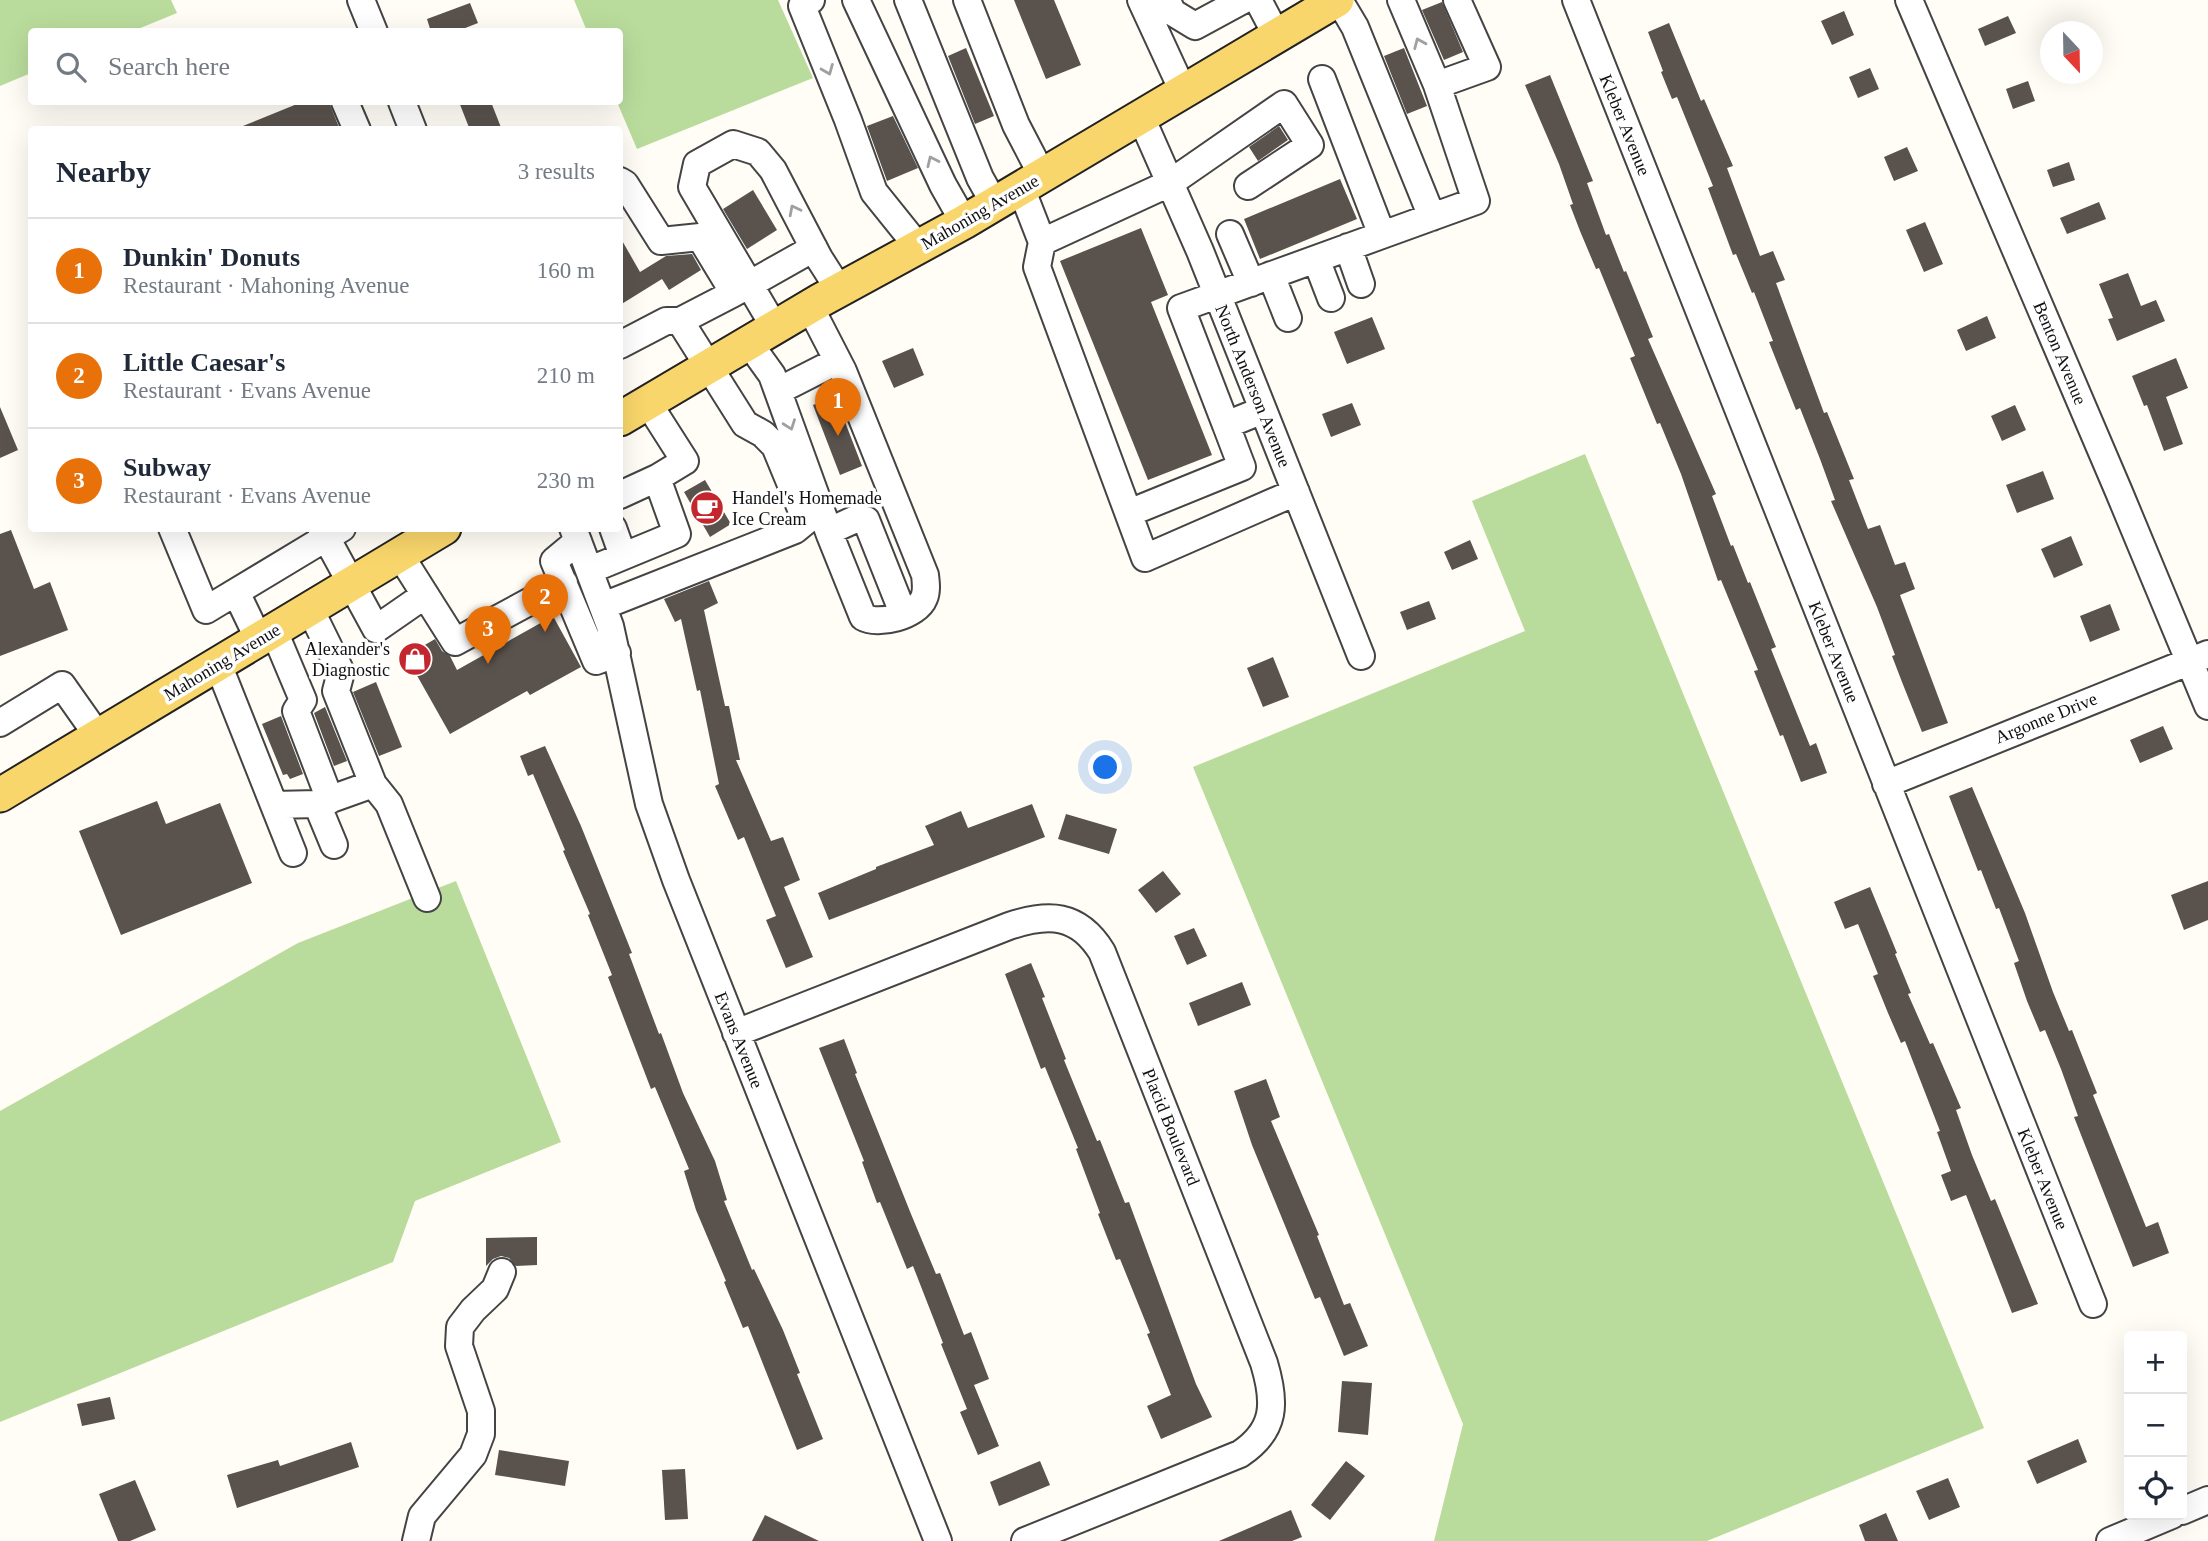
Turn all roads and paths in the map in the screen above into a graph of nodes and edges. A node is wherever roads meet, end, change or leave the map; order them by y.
1 (361, 0) edge
2 (856, 0) edge
3 (908, 0) edge
4 (967, 0) edge
5 (1243, 0) edge
6 (1258, 0) edge
7 (1338, 0) edge
8 (1401, 0) edge
9 (1457, 0) edge
10 (1576, 0) edge
11 (1909, 0) edge
12 (806, 3) edge
13 (1158, 9) edge
14 (372, 28) edge
15 (1277, 36) junction
16 (1322, 79) dead end
17 (1437, 85) junction
18 (1183, 91) junction
19 (346, 105) edge
20 (403, 105) edge
21 (1141, 117) junction
22 (355, 126) edge
23 (411, 126) edge
24 (623, 183) edge
25 (1170, 183) junction
26 (1248, 186) dead end
27 (1019, 189) junction
28 (1432, 216) junction
29 (964, 222) junction
30 (1230, 234) dead end
31 (1382, 235) junction
32 (1042, 242) junction
33 (1348, 247) junction
34 (814, 248) junction
35 (919, 248) junction
36 (1316, 259) junction
37 (1261, 279) junction
38 (742, 284) junction
39 (1361, 284) dead end
40 (839, 291) junction
41 (1217, 295) junction
42 (1331, 299) dead end
43 (810, 307) junction
44 (1288, 318) dead end
45 (680, 321) junction
46 (762, 335) junction
47 (623, 343) edge
48 (709, 366) junction
49 (840, 366) junction
50 (778, 391) junction
51 (648, 403) junction
52 (1263, 410) junction
53 (623, 417) edge
54 (1226, 425) junction
55 (657, 478) junction
56 (1296, 492) junction
57 (623, 494) edge
58 (818, 502) junction
59 (1129, 513) junction
60 (174, 532) edge
61 (330, 532) edge
62 (437, 532) edge
63 (614, 532) edge
64 (575, 535) edge
65 (400, 555) junction
66 (623, 556) junction
67 (590, 570) junction
68 (564, 583) junction
69 (352, 584) junction
70 (236, 592) junction
71 (425, 595) junction
72 (603, 606) junction
73 (310, 609) junction
74 (267, 635) junction
75 (617, 653) junction
76 (1361, 656) dead end
77 (2199, 658) edge
78 (218, 664) junction
79 (2208, 706) edge
80 (0, 723) edge
81 (98, 736) junction
82 (373, 783) junction
83 (1886, 784) junction
84 (0, 795) edge
85 (324, 802) junction
86 (274, 805) junction
87 (334, 845) dead end
88 (293, 853) dead end
89 (427, 898) dead end
90 (736, 1034) junction
91 (502, 1272) dead end
92 (2093, 1304) dead end
93 (2208, 1500) edge
94 (2187, 1509) edge
95 (2160, 1520) edge
96 (416, 1541) edge
97 (938, 1541) edge
98 (1025, 1541) edge
99 (2110, 1541) edge

1 - 14 street
29 -> 2 street
3 - 27 street
4 - 27 street
5 - 13 street
6 - 15 street
7 - 15 main road, Mahoning Avenue
7 - 28 street
17 -> 8 street
9 - 17 street
10 - 83 street, Kleber Avenue
11 - 77 street, Benton Avenue
12 -> 35 street
13 - 18 street
15 - 18 main road, Mahoning Avenue
16 - 31 street
17 - 28 street
18 - 21 main road, Mahoning Avenue
19 - 22 street
20 - 23 street
21 - 25 street, North Anderson Avenue
21 - 27 main road, Mahoning Avenue
24 - 38 street
25 - 26 street
25 - 32 street
25 - 41 street, North Anderson Avenue
27 - 29 main road, Mahoning Avenue
27 - 32 street
28 - 31 street
29 - 35 main road, Mahoning Avenue
30 - 37 street
31 - 33 street
32 - 59 street
33 - 36 street
33 - 39 street
34 - 38 street
34 -> 38 street
34 - 40 street
35 - 40 main road, Mahoning Avenue
36 - 37 street
36 - 42 street
37 - 41 street
37 - 44 street
38 - 45 street
38 - 46 street
40 - 43 main road, Mahoning Avenue
41 - 52 street, North Anderson Avenue
41 - 54 street
43 - 46 main road, Mahoning Avenue
43 - 49 street
45 - 47 street
45 - 48 street
46 - 48 main road, Mahoning Avenue
46 - 50 street
48 - 51 main road, Mahoning Avenue
48 - 72 street
49 - 50 street
49 - 58 street
49 - 58 street
50 -> 58 street
51 - 53 main road, Mahoning Avenue
51 - 55 street
52 - 54 street
52 - 56 street, North Anderson Avenue
54 - 59 street
55 - 57 street
55 - 66 street
56 - 59 street
56 - 76 street, North Anderson Avenue
60 - 70 street
61 - 69 street
61 - 70 street
62 - 65 main road, Mahoning Avenue
63 - 66 street
64 - 67 street, Evans Avenue
64 - 68 street
65 - 69 main road, Mahoning Avenue
65 - 71 street
66 - 67 street
67 - 72 street, Evans Avenue
68 - 71 street
68 - 75 street
69 - 71 street
69 - 73 main road, Mahoning Avenue
70 - 74 street
72 - 75 street, Evans Avenue
73 - 74 main road, Mahoning Avenue
73 - 82 street
74 - 78 main road, Mahoning Avenue
74 - 85 street
75 - 90 street, Evans Avenue
77 - 79 street, Benton Avenue
77 - 83 street, Argonne Drive
78 - 81 main road, Mahoning Avenue
78 - 86 street
80 - 81 street
81 - 84 main road, Mahoning Avenue
82 - 85 street
82 - 89 street
83 - 92 street, Kleber Avenue
85 - 86 street
85 - 87 street
86 - 88 street
90 - 97 street, Evans Avenue
90 - 98 street, Placid Boulevard
91 - 96 street
93 - 94 street
95 - 99 street

